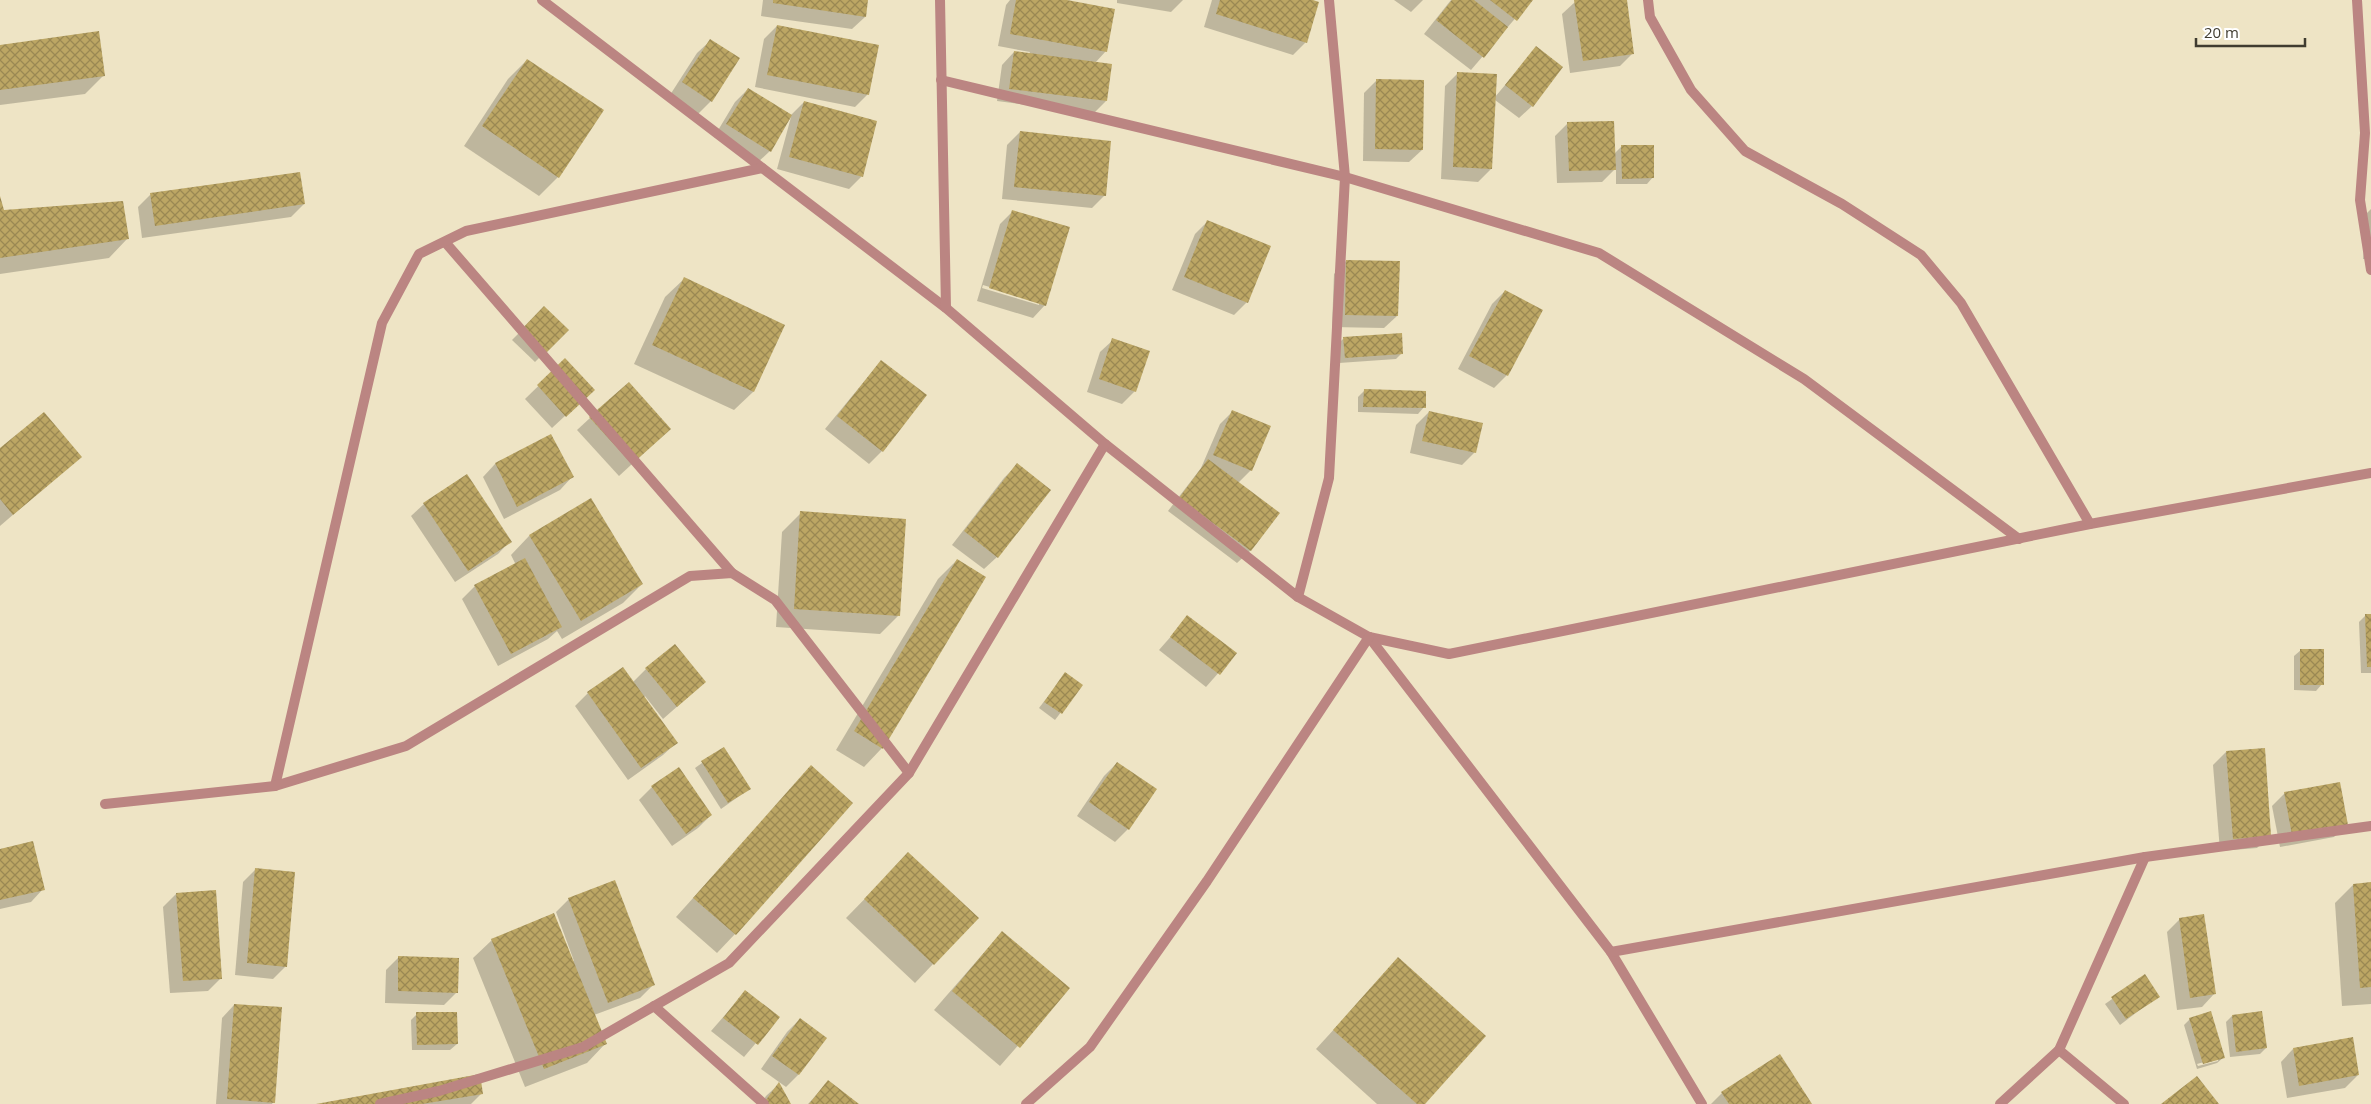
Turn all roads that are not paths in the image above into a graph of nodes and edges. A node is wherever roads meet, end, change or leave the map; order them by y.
1 (542, 0) edge
2 (940, 0) edge
3 (1329, 0) edge
4 (1648, 0) edge
5 (2357, 0) edge
6 (942, 80) junction
7 (2368, 133) edge
8 (762, 168) junction
9 (1345, 177) junction
10 (444, 242) junction
11 (2371, 270) edge
12 (946, 308) junction
13 (1105, 444) junction
14 (2371, 474) edge
15 (2090, 524) junction
16 (2019, 539) junction
17 (732, 574) junction
18 (1298, 597) junction
19 (1369, 636) junction
20 (909, 773) junction
21 (275, 786) junction
22 (105, 804) dead end
23 (2371, 826) edge
24 (2146, 857) junction
25 (1611, 952) junction
26 (654, 1006) junction
27 (2059, 1050) junction
28 (380, 1104) edge
29 (764, 1104) edge
30 (1026, 1104) edge
31 (1702, 1104) edge
32 (2000, 1104) edge
33 (2124, 1104) edge

1 - 8 street
2 - 6 street
3 - 9 street
4 - 15 street
5 - 7 street
6 - 9 street
6 - 12 street
7 - 11 street
8 - 10 street
8 - 12 street
9 - 16 street
9 - 18 street
10 - 17 street
10 - 21 street
12 - 13 street
13 - 18 street
13 - 20 street
14 - 15 street
15 - 16 street
16 - 19 street
17 - 20 street
17 - 21 street
18 - 19 street
19 - 25 street
19 - 30 street
20 - 26 street
21 - 22 street
23 - 24 street
24 - 25 street
24 - 27 street
25 - 31 street
26 - 28 street
26 - 29 street
27 - 32 street
27 - 33 street

